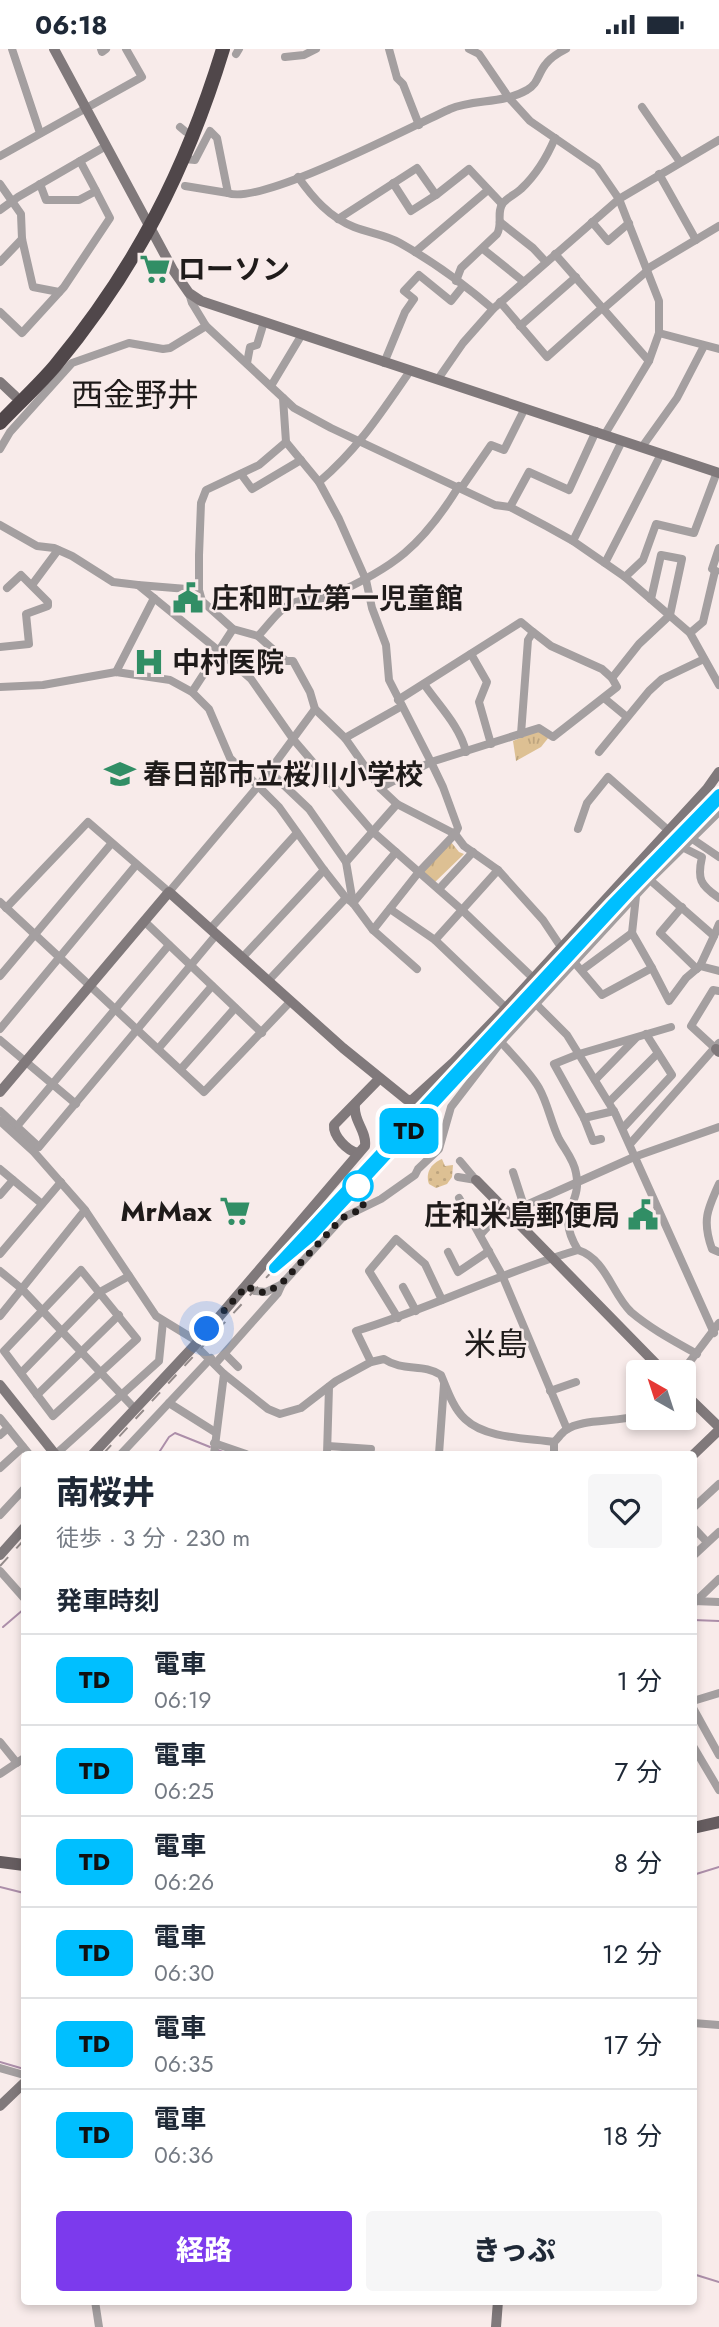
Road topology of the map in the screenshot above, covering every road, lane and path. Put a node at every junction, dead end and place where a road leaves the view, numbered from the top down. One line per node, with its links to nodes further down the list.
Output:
1 (12, 49): 17 (street)
2 (54, 49): 15 (street)
3 (101, 49): 4 (street)
4 (106, 49)
5 (126, 49): 15 (street)
6 (214, 49): 40 (highway)
7 (316, 49): 12 (street)
8 (389, 49): 16 (street)
9 (469, 49): 13 (street)
10 (566, 49): 13 (street)
11 (233, 51): 22 (highway)
12 (285, 57)
13 (509, 97): 16 (street); 18 (street)
14 (642, 107): 24 (street)
15 (86, 108): 17 (street); 20 (street)
16 (419, 125): 26 (street)
17 (40, 133): 21 (street)
18 (555, 138): 35 (street); 37 (street)
19 (719, 140): 24 (street)
20 (106, 146): 23 (street); 40 (street)
21 (0, 156)
22 (184, 159): 33 (street); 40 (highway)
23 (79, 161): 29 (street); 32 (street)
24 (680, 162): 25 (street)
25 (659, 174): 35 (street); 46 (street)
26 (298, 177): 33 (street); 39 (street)
27 (393, 183): 34 (street); 34 (street); 39 (street)
28 (0, 184): 36 (street)
29 (40, 184): 32 (street); 36 (street)
30 (185, 187): 33 (street)
31 (488, 190): 34 (street); 37 (street); 48 (street)
32 (96, 191): 56 (street)
33 (228, 193)
34 (436, 195)
35 (618, 199): 42 (street); 43 (street)
36 (13, 200): 38 (street); 45 (street)
37 (502, 204): 41 (street)
38 (0, 210)
39 (338, 219): 48 (street)
40 (148, 222): 57 (street); 76 (highway); 80 (highway)
41 (500, 222): 47 (street); 51 (street)
42 (592, 222): 43 (street); 49 (street)
43 (629, 223): 52 (street)
44 (719, 226): 46 (street)
45 (22, 239): 50 (street); 56 (street)
46 (696, 240): 52 (street)
47 (482, 249): 54 (street); 55 (street)
48 (415, 252): 55 (street)
49 (555, 254): 51 (street); 53 (street)
50 (0, 262)
51 (546, 263): 54 (street)
52 (647, 270): 60 (street); 65 (street)
53 (576, 277): 60 (street); 64 (street)
54 (524, 282): 58 (street)
55 (459, 284): 59 (street); 71 (street)
56 (59, 292): 61 (street)
57 (190, 293): 62 (street); 63 (street)
58 (500, 302): 59 (street); 64 (street)
59 (493, 309): 73 (street)
60 (603, 309): 64 (street); 69 (street)
61 (0, 312)
62 (264, 322): 66 (street); 70 (street)
63 (206, 326): 70 (street); 86 (street)
64 (520, 326)
65 (659, 333): 67 (street); 69 (street)
66 (301, 335): 71 (street); 75 (street)
67 (705, 346): 68 (street); 85 (street)
68 (719, 349)
69 (649, 361): 81 (street)
70 (247, 363): 75 (street)
71 (384, 363): 72 (street)
72 (410, 371): 73 (street); 84 (street)
73 (438, 379): 78 (street)
74 (0, 382): 76 (street)
75 (271, 386): 77 (street)
76 (15, 396): 79 (highway)
77 (283, 398): 83 (street); 84 (street)
78 (525, 408): 81 (street); 92 (street)
79 (0, 411)
80 (0, 423)
81 (601, 433): 82 (street); 93 (street)
82 (622, 441): 85 (street); 95 (street)
83 (286, 442): 88 (street); 90 (street)
84 (360, 442): 91 (street); 92 (street)
85 (642, 447): 87 (street)
86 (0, 449)
87 (661, 454): 89 (street); 98 (street)
88 (301, 460): 90 (street); 91 (street)
89 (718, 472): 100 (street)
90 (242, 474): 105 (street)
91 (319, 482): 101 (street)
92 (460, 487): 93 (street); 101 (street)
93 (510, 507): 95 (street)
94 (0, 525): 97 (street)
95 (573, 541): 98 (street)
96 (719, 548): 99 (street)
97 (58, 550): 102 (street); 103 (street)
98 (604, 563): 100 (street)
99 (717, 571): 111 (street)
100 (625, 577): 107 (street)
101 (366, 580): 112 (street); 124 (street)
102 (32, 585): 104 (street); 113 (street)
103 (138, 585): 105 (street); 106 (street)
104 (7, 588)
105 (199, 590): 109 (street)
106 (154, 598): 114 (street); 117 (street)
107 (650, 600): 108 (street); 108 (street)
108 (670, 615): 111 (street); 118 (street)
109 (233, 629): 112 (street); 114 (street)
110 (533, 632): 115 (street); 118 (street); 127 (street)
111 (690, 633): 116 (street)
112 (258, 636): 125 (street)
113 (0, 647)
114 (219, 651): 122 (street); 128 (street)
115 (471, 654): 119 (street); 130 (street)
116 (704, 659): 120 (street); 126 (street)
117 (116, 672): 121 (street); 122 (street)
118 (612, 678): 123 (street)
119 (424, 684): 124 (street); 131 (street)
120 (719, 685)
121 (0, 687)
122 (192, 692): 136 (street)
123 (604, 698): 126 (street); 127 (street)
124 (400, 703): 129 (street); 133 (street)
125 (315, 709): 128 (street); 129 (street)
126 (627, 717): 132 (street)
127 (521, 734): 130 (street)
128 (293, 739): 134 (street); 141 (street)
129 (345, 739): 137 (street)
130 (491, 744): 131 (street)
131 (466, 752): 133 (street)
132 (600, 752)
133 (431, 762): 137 (street); 144 (street)
134 (269, 771): 136 (street); 151 (street)
135 (719, 772): 142 (street)
136 (258, 785): 143 (street); 158 (street)
137 (380, 788): 138 (street)
138 (397, 804): 141 (street); 144 (street)
139 (719, 812): 145 (street)
140 (578, 829): 142 (street)
141 (372, 831): 148 (street); 151 (street)
142 (669, 831): 175 (street)
143 (297, 833): 153 (street); 169 (street)
144 (455, 834): 149 (street); 155 (street)
145 (691, 838): 147 (street); 150 (street)
146 (111, 844): 152 (street); 162 (street); 171 (street)
147 (682, 848): 156 (street); 160 (street)
148 (396, 852): 155 (street); 161 (street)
149 (473, 852): 154 (street); 157 (street)
150 (719, 857)
151 (345, 862): 161 (street)
152 (136, 865): 158 (street); 176 (street)
153 (324, 870): 161 (street); 177 (street)
154 (498, 870): 165 (street); 175 (street)
155 (418, 873): 157 (street); 164 (street)
156 (650, 880): 159 (street); 163 (street)
157 (439, 889): 165 (street)
158 (169, 892): 166 (street); 169 (street)
159 (636, 895): 170 (street); 178 (street)
160 (719, 898)
161 (349, 901): 168 (street); 187 (street)
162 (3, 905): 171 (street)
163 (682, 907): 172 (street); 181 (street)
164 (390, 909): 168 (street); 173 (street)
165 (462, 910): 173 (street); 186 (street)
166 (144, 921): 174 (street); 188 (street)
167 (719, 923): 172 (street)
168 (373, 930): 182 (street)
169 (213, 932): 177 (street); 179 (street)
170 (632, 933): 180 (street); 183 (street)
171 (35, 935): 176 (street); 185 (street)
172 (714, 936): 181 (street)
173 (435, 940): 194 (street)
174 (169, 945): 179 (street); 195 (street)
175 (561, 947): 186 (street)
176 (60, 958): 188 (street); 197 (street)
177 (242, 958): 187 (street)
178 (574, 962): 183 (street); 192 (street)
179 (190, 966): 189 (street); 198 (street)
180 (652, 968): 181 (street); 183 (street)
181 (699, 968): 184 (street)
182 (417, 969)
183 (582, 970)
184 (719, 971)
185 (0, 977)
186 (533, 978): 194 (street)
187 (268, 981): 191 (street)
188 (90, 985): 195 (street); 207 (street)
189 (212, 986): 193 (street); 204 (street)
190 (719, 991): 203 (street)
191 (291, 1001): 199 (street); 209 (street)
192 (535, 1003): 202 (street); 205 (street)
193 (235, 1008): 199 (street); 208 (street)
194 (506, 1008): 209 (street)
195 (115, 1009): 198 (street); 211 (street)
196 (671, 1027): 200 (street)
197 (0, 1030)
198 (138, 1030): 204 (street); 214 (street)
199 (262, 1033): 208 (street)
200 (642, 1035): 205 (street); 206 (street); 210 (street)
201 (0, 1040): 207 (street)
202 (501, 1042): 235 (street); 253 (street)
203 (718, 1048): 226 (street)
204 (158, 1049): 208 (street)
205 (579, 1053): 210 (street); 218 (street)
206 (658, 1053): 213 (street); 223 (street)
207 (26, 1061): 211 (street); 212 (street)
208 (181, 1069)
209 (379, 1079): 215 (street)
210 (595, 1080): 213 (street)
211 (53, 1084): 214 (street); 220 (street)
212 (0, 1092)
213 (609, 1102): 217 (street)
214 (76, 1104): 220 (street)
215 (355, 1104): 222 (street); 225 (street)
216 (0, 1111): 220 (street)
217 (614, 1111): 218 (street); 223 (street)
218 (584, 1118): 224 (street)
219 (0, 1121): 236 (street)
220 (18, 1125)
221 (719, 1127): 228 (street)
222 (360, 1128): 225 (street); 227 (street)
223 (622, 1129): 226 (street)
224 (601, 1139)
225 (341, 1141): 227 (street)
226 (630, 1144): 228 (street)
227 (358, 1153): 254 (street)
228 (634, 1157): 235 (street); 267 (street)
229 (460, 1161): 234 (street)
230 (0, 1168): 233 (street)
231 (513, 1172): 235 (street)
232 (458, 1177): 234 (street)
233 (13, 1180): 238 (street); 240 (street)
234 (476, 1180): 241 (street)
235 (577, 1180): 244 (street)
236 (61, 1182): 240 (street); 242 (street)
237 (719, 1184): 247 (street)
238 (0, 1195)
239 (459, 1198): 243 (street)
240 (42, 1204): 248 (street)
241 (505, 1209): 243 (street); 249 (street)
242 (85, 1210): 252 (street); 256 (street)
243 (480, 1235): 245 (street)
244 (578, 1250): 249 (street); 271 (street)
245 (489, 1251): 246 (street); 251 (street)
246 (448, 1252)
247 (719, 1252)
248 (0, 1254)
249 (552, 1258): 251 (street); 272 (street)
250 (0, 1271): 256 (street)
251 (502, 1275): 258 (street); 284 (street)
252 (129, 1276): 257 (street); 264 (street)
253 (282, 1283): 254 (street); 270 (street)
254 (247, 1286): 268 (street)
255 (403, 1287): 259 (street)
256 (22, 1289): 260 (street); 262 (street)
257 (100, 1292): 260 (street); 261 (street); 266 (street)
258 (442, 1300): 259 (street); 263 (street)
259 (416, 1311): 263 (street)
260 (42, 1312): 266 (street); 278 (street)
261 (119, 1315): 269 (street); 277 (street)
262 (0, 1316)
263 (398, 1318): 275 (street)
264 (163, 1321): 268 (street); 286 (street)
265 (719, 1323): 267 (street)
266 (62, 1332): 269 (street); 278 (street)
267 (714, 1333): 271 (street)
268 (196, 1343): 274 (street); 289 (street)
269 (80, 1351): 277 (street); 285 (street)
270 (225, 1354): 274 (street); 276 (street)
271 (697, 1354): 273 (street)
272 (652, 1360)
273 (692, 1360)
274 (213, 1361): 279 (street); 287 (street)
275 (371, 1362): 280 (street); 283 (street)
276 (238, 1367)
277 (100, 1372): 285 (street); 286 (street)
278 (21, 1373): 285 (street)
279 (224, 1374): 283 (street); 295 (street)
280 (444, 1383): 298 (street); 308 (street)
281 (576, 1383): 284 (street)
282 (0, 1385): 302 (street)
283 (329, 1387): 300 (street)
284 (550, 1391): 293 (street)
285 (37, 1395)
286 (122, 1395): 289 (street); 303 (street)
287 (169, 1403): 295 (street); 305 (street)
288 (696, 1405): 294 (street)
289 (135, 1409): 304 (street)
290 (0, 1418): 292 (street)
291 (626, 1419): 293 (street)
292 (8, 1428): 296 (street); 301 (street)
293 (566, 1429): 298 (street)
294 (719, 1429): 310 (street)
295 (215, 1432): 297 (street)
296 (0, 1435)
297 (214, 1443): 306 (street); 307 (street)
298 (554, 1443): 309 (street)
299 (370, 1449): 300 (street)
300 (327, 1450)
301 (26, 1451)
302 (54, 1451)
303 (59, 1451)
304 (96, 1451)
305 (124, 1451)
306 (214, 1451)
307 (237, 1451)
308 (439, 1451)
309 (554, 1451)
310 (697, 1451)
311 (21, 1454): 312 (street)
312 (0, 1468)
313 (719, 1484): 315 (street)
314 (21, 1492): 316 (street)
315 (697, 1504)
316 (2, 1509)
317 (21, 1531): 322 (street)
318 (697, 1531): 320 (street)
319 (719, 1532): 320 (street)
320 (708, 1542): 321 (street)
321 (697, 1552)
322 (0, 1555)
323 (1, 1575): 325 (street)
324 (719, 1579): 326 (street)
325 (21, 1595)
326 (697, 1597)
327 (697, 1600): 328 (street)
328 (719, 1602)
329 (719, 1693): 330 (street)
330 (697, 1700)
331 (697, 1715): 333 (street)
332 (719, 1734): 333 (street)
333 (710, 1738): 336 (street)
334 (0, 1742): 337 (street)
335 (697, 1753): 339 (street)
336 (719, 1755)
337 (21, 1760): 338 (street)
338 (1, 1770)
339 (719, 1790)
340 (719, 1822): 341 (main road)
341 (697, 1827)
342 (0, 1863): 343 (main road)
343 (21, 1865)
344 (697, 2023): 345 (street)
345 (719, 2025)
346 (0, 2068): 347 (street)
347 (21, 2074)
348 (21, 2086): 349 (street)
349 (0, 2106)
350 (96, 2305): 352 (street)
351 (498, 2305): 353 (street)
352 (99, 2327)
353 (496, 2327)

